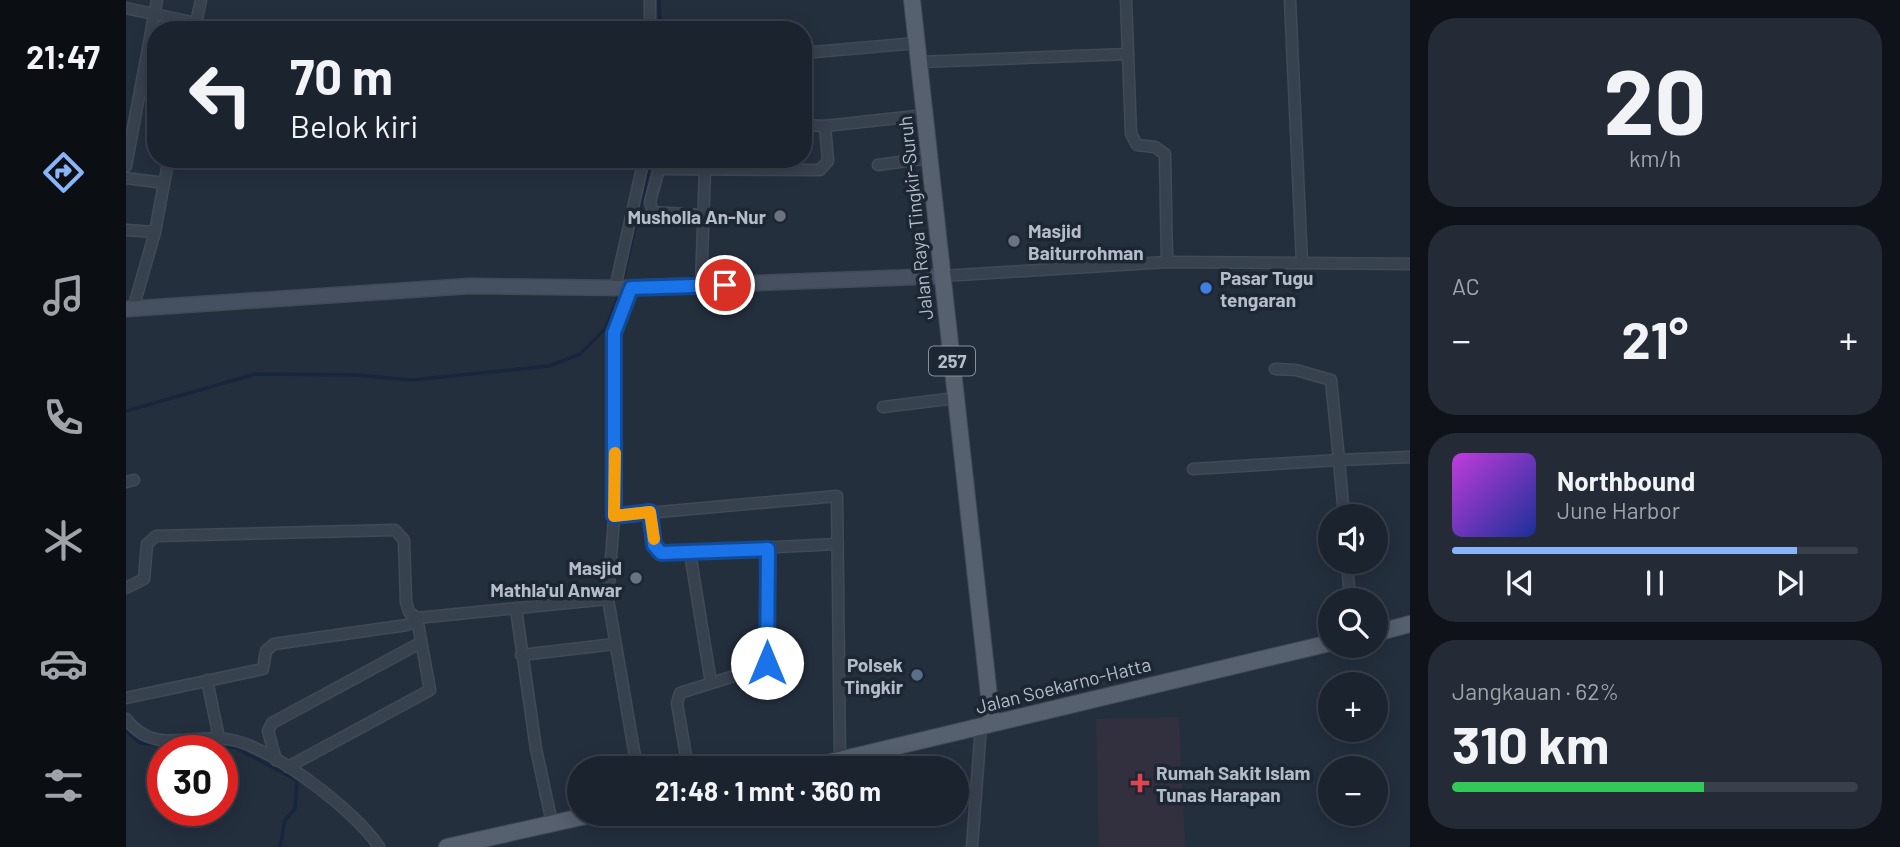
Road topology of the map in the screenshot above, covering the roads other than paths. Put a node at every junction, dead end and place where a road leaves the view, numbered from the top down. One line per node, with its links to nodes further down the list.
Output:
1 (157, 0): 8 (street)
2 (201, 0): 11 (street)
3 (650, 0): 12 (street)
4 (912, 0): 13 (main road, Jalan Raya Tingkir-Suruh / 257)
5 (1126, 0): 16 (street)
6 (1290, 0): 35 (street)
7 (126, 8): 8 (street)
8 (154, 15): 9 (street); 10 (street)
9 (153, 21)
10 (176, 21)
11 (196, 21)
12 (650, 21)
13 (917, 43): 14 (street); 17 (main road, Jalan Raya Tingkir-Suruh / 257)
14 (812, 52)
15 (147, 53): 23 (street)
16 (1128, 54): 17 (street); 34 (street)
17 (919, 62): 18 (main road, Jalan Raya Tingkir-Suruh / 257)
18 (925, 115): 20 (street); 21 (main road, Jalan Raya Tingkir-Suruh / 257)
19 (812, 125): 20 (street)
20 (825, 126): 28 (street)
21 (929, 158): 22 (street); 37 (main road, Jalan Raya Tingkir-Suruh / 257)
22 (878, 165)
23 (126, 166)
24 (167, 168): 30 (street)
25 (642, 168): 39 (street)
26 (659, 168): 31 (street)
27 (696, 168): 28 (street)
28 (705, 169): 31 (street)
29 (126, 178): 30 (street)
30 (164, 183): 33 (street)
31 (702, 215): 38 (street)
32 (126, 230): 33 (street)
33 (155, 232): 40 (street)
34 (1167, 262): 35 (street); 37 (street)
35 (1301, 263): 36 (street)
36 (1410, 264)
37 (943, 276): 38 (street); 42 (main road, Jalan Raya Tingkir-Suruh / 257)
38 (701, 286): 39 (street)
39 (622, 288): 40 (street); 49 (street)
40 (130, 309)
41 (1275, 369): 45 (street)
42 (956, 398): 43 (street); 67 (main road, Jalan Raya Tingkir-Suruh / 257)
43 (883, 407)
44 (1410, 457): 45 (street)
45 (1339, 460): 46 (street); 47 (street)
46 (1193, 469)
47 (1343, 504)
48 (650, 512): 49 (street); 50 (street); 52 (street)
49 (614, 516): 54 (street)
50 (838, 544): 51 (street); 73 (street)
51 (768, 549): 52 (street); 64 (street)
52 (690, 553): 64 (street)
53 (126, 588): 56 (street)
54 (608, 599): 55 (street); 60 (street)
55 (516, 610): 56 (street); 62 (street)
56 (417, 619): 59 (street); 63 (street)
57 (1410, 624): 58 (main road)
58 (1388, 630)
59 (420, 643): 75 (street); 76 (street)
60 (615, 644): 62 (street); 71 (street)
61 (1318, 646): 67 (main road, Jalan Soekarno-Hatta)
62 (521, 654): 78 (street)
63 (207, 680): 65 (street); 68 (street)
64 (711, 683): 72 (street)
65 (126, 698)
66 (126, 719): 69 (street)
67 (987, 725): 74 (main road, Jalan Soekarno-Hatta); 81 (street)
68 (218, 735)
69 (147, 738)
70 (238, 742): 75 (street)
71 (635, 756)
72 (686, 756)
73 (840, 756)
74 (857, 756)
75 (276, 760): 76 (street)
76 (288, 767): 79 (street)
77 (567, 820): 78 (main road)
78 (552, 823): 80 (main road)
79 (379, 847)
80 (447, 847)
81 (972, 847)

